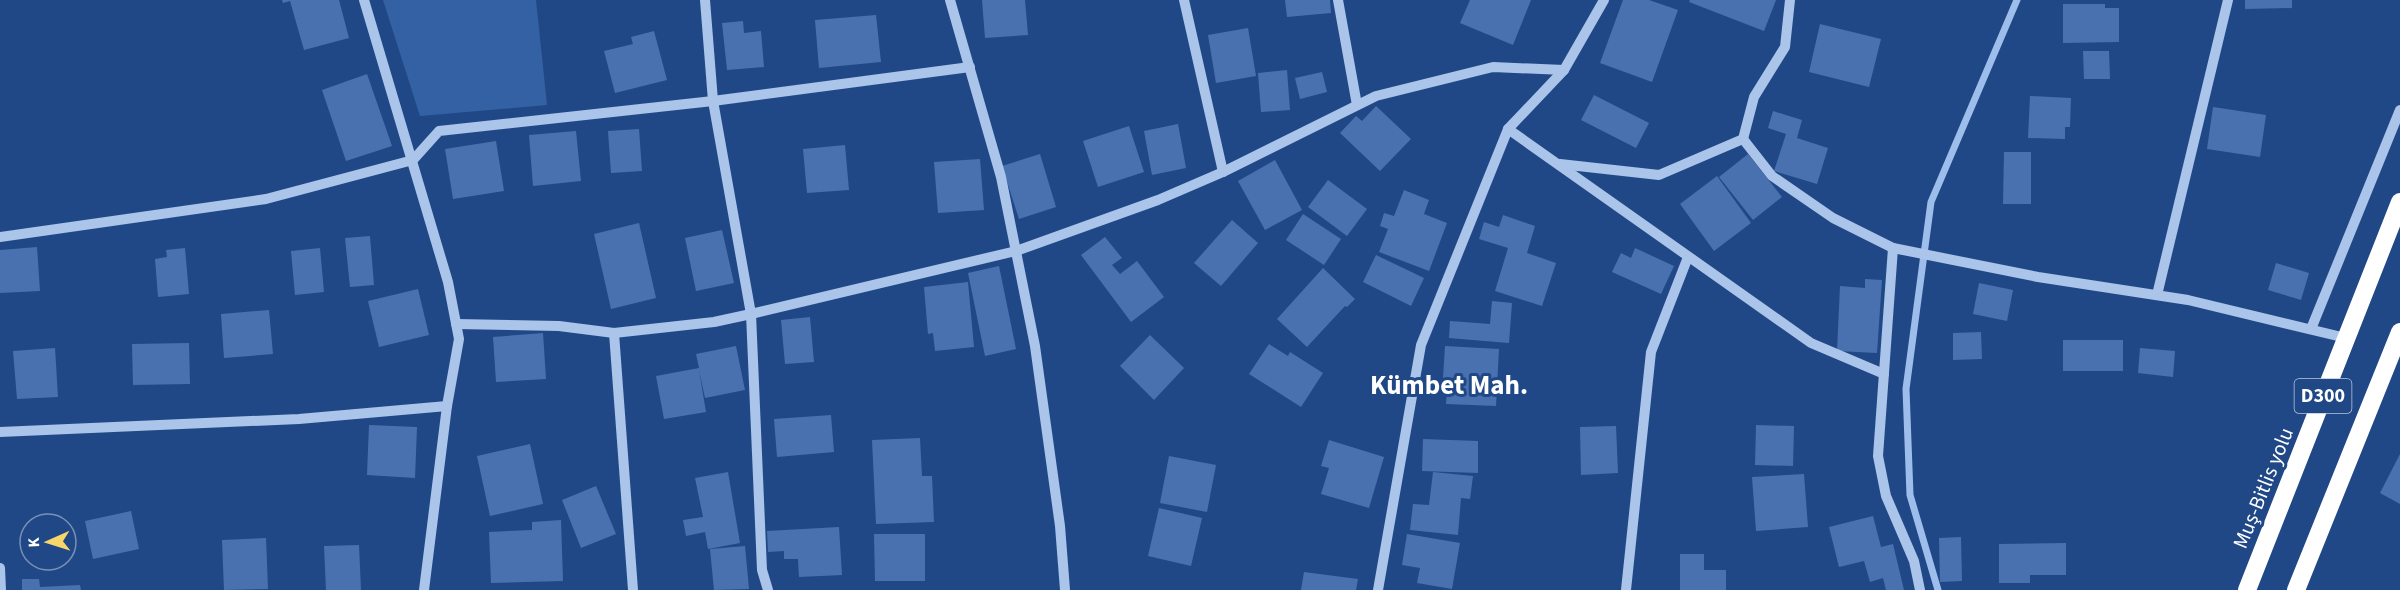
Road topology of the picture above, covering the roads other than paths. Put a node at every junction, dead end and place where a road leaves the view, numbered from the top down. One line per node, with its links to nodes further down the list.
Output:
1 (364, 0): 16 (street)
2 (705, 0): 11 (street)
3 (950, 0): 9 (street)
4 (1184, 0): 18 (street)
5 (1338, 0): 12 (street)
6 (1604, 0): 10 (street)
7 (1790, 0): 15 (street)
8 (2228, 0): 24 (street)
9 (970, 67): 11 (street); 22 (street)
10 (1564, 70): 12 (street); 14 (street)
11 (713, 101): 16 (street); 25 (street)
12 (1357, 105): 18 (street)
13 (2400, 110): 27 (street)
14 (1509, 129): 17 (street); 40 (street)
15 (1743, 139): 17 (street); 21 (street)
16 (413, 160): 20 (street); 26 (street)
17 (1557, 164): 23 (street)
18 (1223, 172): 22 (street)
19 (2400, 202): 30 (highway, Muş-Bitlis yolu / D300)
20 (0, 237)
21 (1893, 248): 24 (street); 31 (street)
22 (1016, 251): 25 (street); 39 (street)
23 (1688, 257): 31 (street); 41 (street)
24 (2157, 295): 27 (street)
25 (751, 314): 29 (street); 38 (street)
26 (456, 324): 29 (street); 32 (street)
27 (2311, 329): 30 (street)
28 (2400, 332): 44 (highway, D300)
29 (614, 333): 37 (street)
30 (2346, 338): 43 (highway, Muş-Bitlis yolu / D300)
31 (1884, 374): 42 (street)
32 (447, 406): 33 (street); 36 (street)
33 (0, 432)
34 (0, 568): 35 (street)
35 (1, 590)
36 (424, 590)
37 (633, 590)
38 (768, 590)
39 (1065, 590)
40 (1378, 590)
41 (1626, 590)
42 (1920, 590)
43 (2247, 590)
44 (2296, 590)

